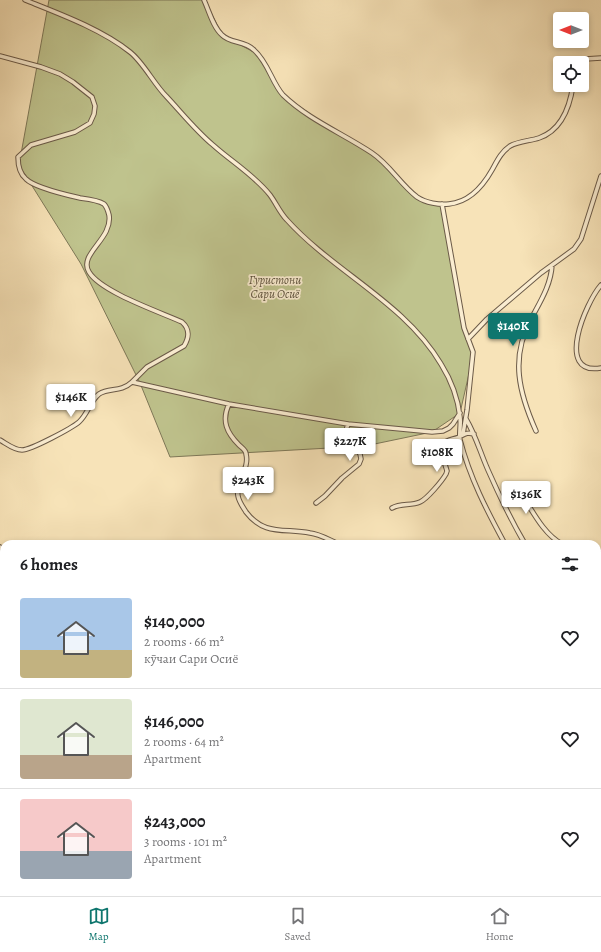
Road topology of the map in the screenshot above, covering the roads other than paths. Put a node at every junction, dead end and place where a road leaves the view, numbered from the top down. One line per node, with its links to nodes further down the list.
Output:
1 (25, 0): 15 (street)
2 (204, 0): 8 (street)
3 (0, 56): 13 (street)
4 (601, 58): 5 (street)
5 (589, 60)
6 (572, 92): 8 (street)
7 (601, 176): 9 (street)
8 (442, 204): 11 (street)
9 (552, 265): 11 (street); 18 (street)
10 (601, 285): 12 (street)
11 (468, 339): 16 (street)
12 (601, 368)
13 (132, 382): 14 (street); 22 (street)
14 (229, 404): 17 (street); 26 (street)
15 (460, 413): 17 (street); 21 (street)
16 (466, 419): 19 (street); 20 (street)
17 (348, 424): 23 (street)
18 (536, 431)
19 (463, 434): 20 (street); 21 (street)
20 (475, 435): 24 (street)
21 (460, 437): 25 (street); 27 (street)
22 (0, 440)
23 (316, 503)
24 (505, 505): 28 (street); 29 (street)
25 (392, 508)
26 (328, 540)
27 (502, 540)
28 (523, 540)
29 (555, 540)

